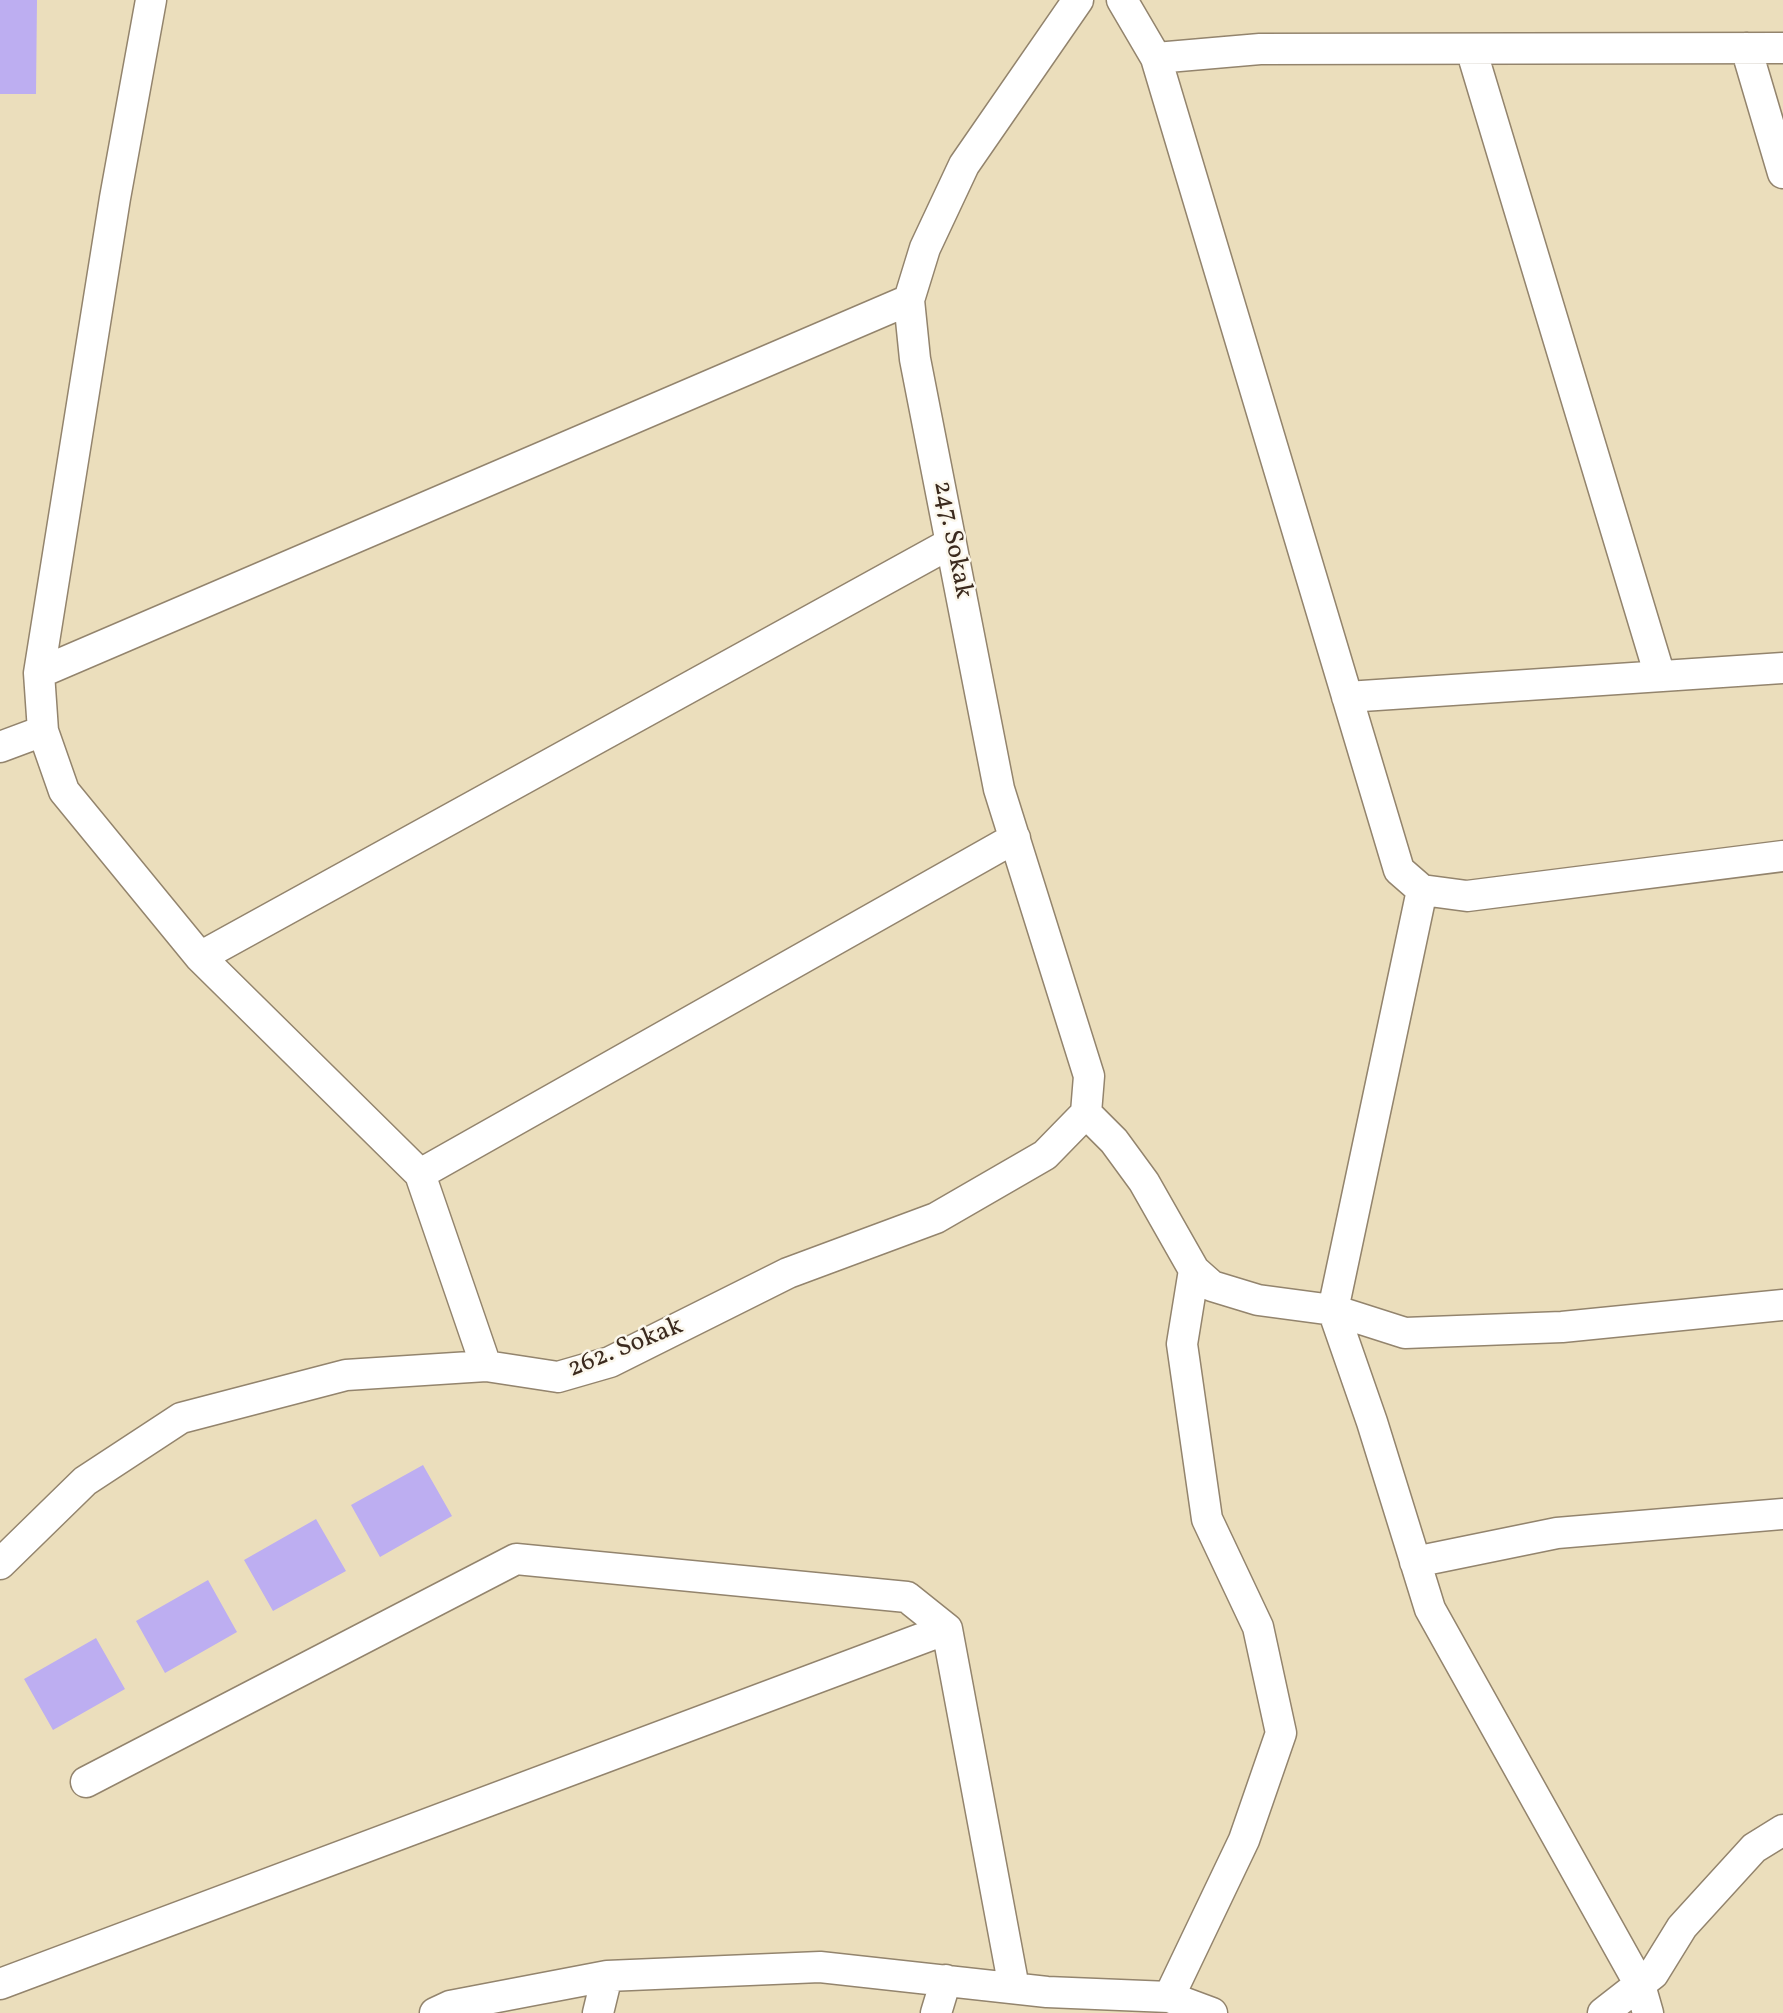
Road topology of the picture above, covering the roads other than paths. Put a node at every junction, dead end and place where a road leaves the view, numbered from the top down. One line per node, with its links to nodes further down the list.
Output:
1 (152, 0): 12 (street)
2 (1078, 0): 9 (street, 247. Sokak)
3 (1122, 0): 7 (street)
4 (1746, 48): 5 (street); 6 (street); 8 (street)
5 (1783, 48)
6 (1471, 49): 7 (street); 13 (street)
7 (1156, 58): 14 (street)
8 (1783, 173)
9 (909, 300): 10 (street, 247. Sokak); 12 (street)
10 (951, 543): 17 (street, 247. Sokak); 20 (street)
11 (1783, 668): 13 (street)
12 (39, 673): 15 (street)
13 (1660, 676): 14 (street)
14 (1347, 697): 19 (street)
15 (43, 731): 16 (street); 20 (street)
16 (0, 747)
17 (1014, 838): 21 (street, 247. Sokak); 22 (street)
18 (1783, 856): 19 (street)
19 (1422, 890): 25 (street)
20 (200, 957): 22 (street)
21 (1086, 1113): 23 (street); 26 (street, 262. Sokak)
22 (420, 1174): 26 (street)
23 (1194, 1270): 25 (street); 38 (street)
24 (1783, 1305): 25 (street)
25 (1333, 1310): 28 (street)
26 (486, 1366): 29 (street, 262. Sokak)
27 (1783, 1514): 28 (street)
28 (1415, 1562): 36 (street)
29 (0, 1564)
30 (947, 1629): 31 (street); 35 (street); 37 (street)
31 (86, 1782)
32 (1783, 1830): 36 (street)
33 (607, 1976): 34 (street); 39 (street); 40 (street)
34 (946, 1980): 37 (street); 41 (street)
35 (0, 1983)
36 (1640, 1984): 43 (street); 44 (street)
37 (1026, 1997): 38 (street)
38 (1168, 1997): 42 (street)
39 (435, 2013)
40 (598, 2013)
41 (936, 2013)
42 (1212, 2013)
43 (1603, 2013)
44 (1648, 2013)

